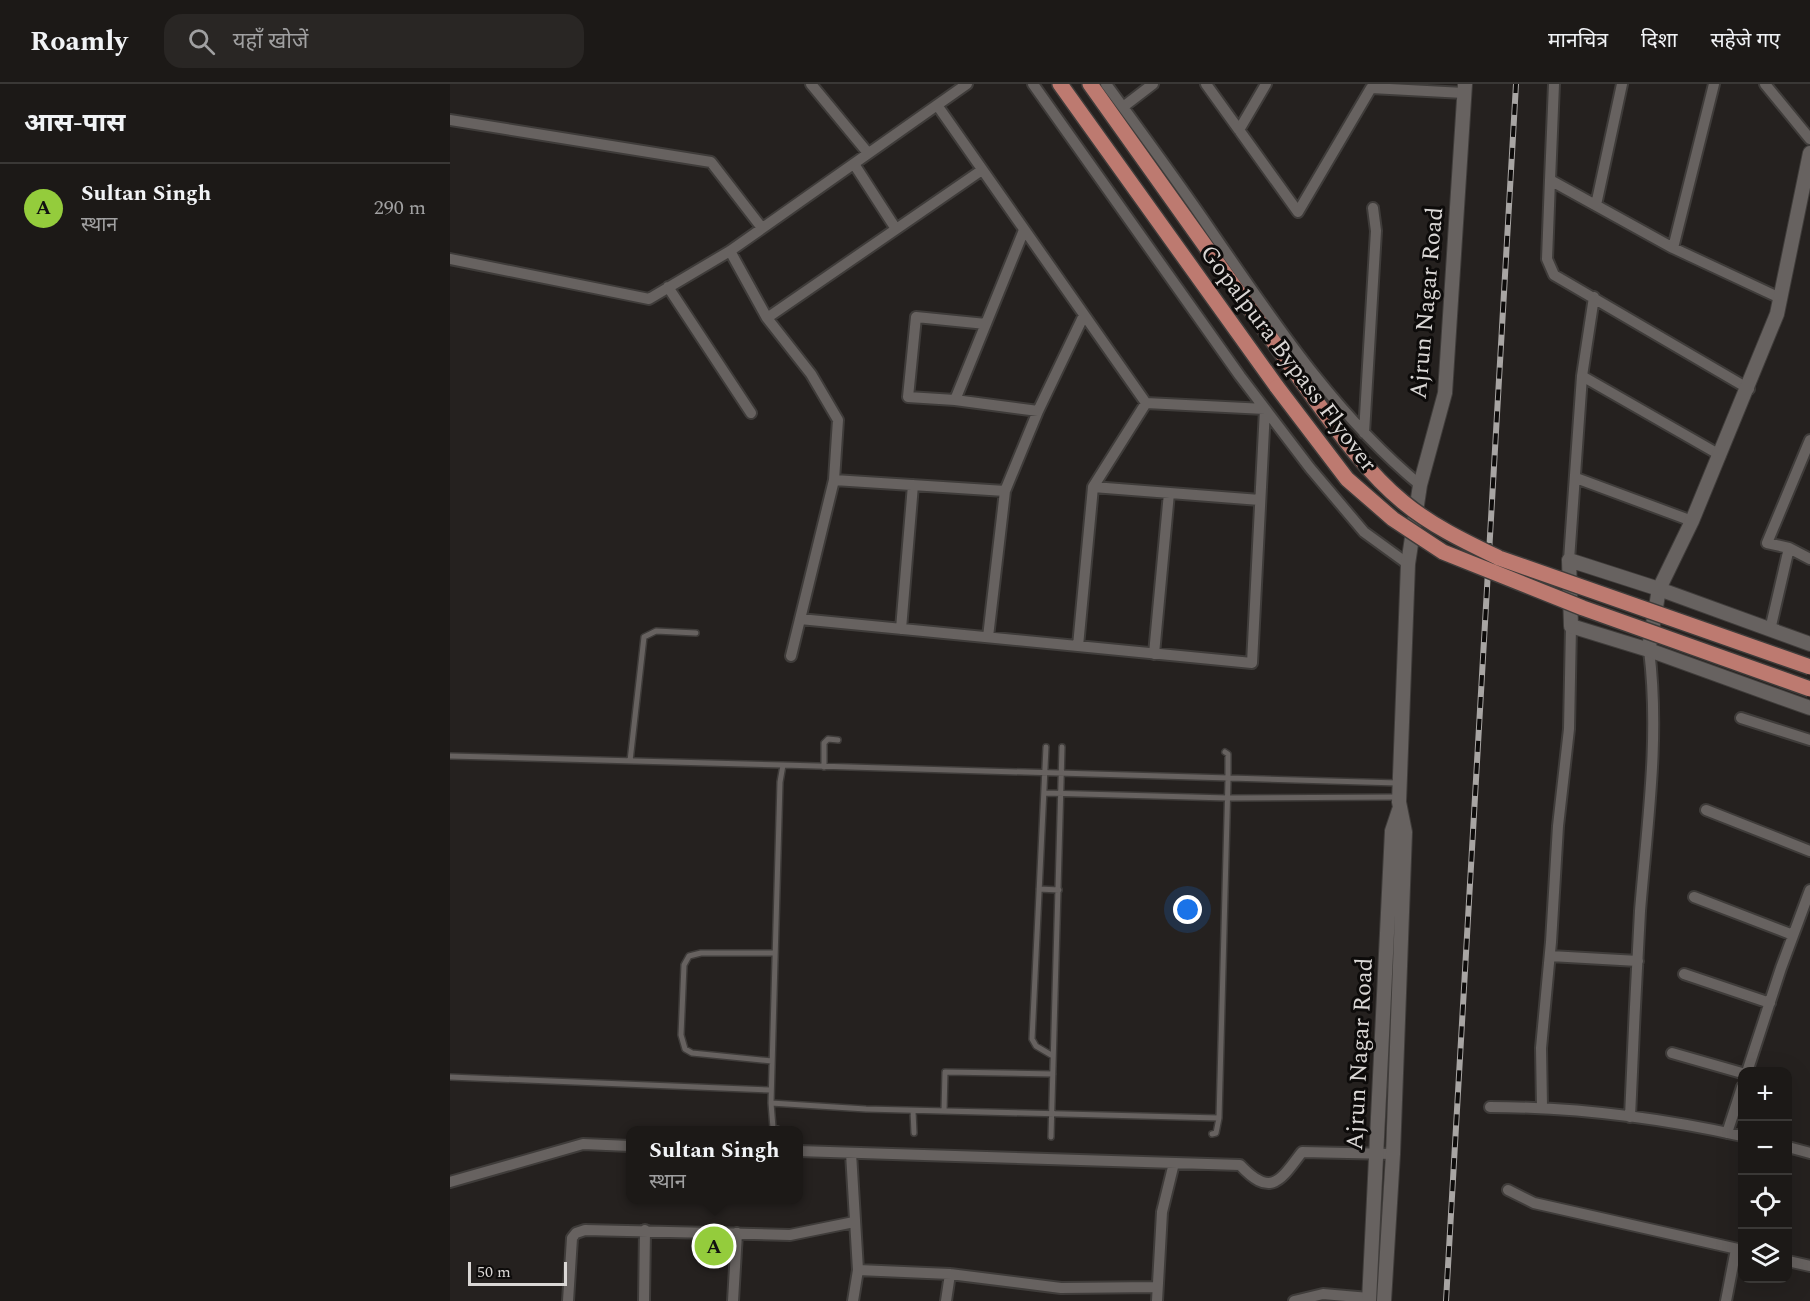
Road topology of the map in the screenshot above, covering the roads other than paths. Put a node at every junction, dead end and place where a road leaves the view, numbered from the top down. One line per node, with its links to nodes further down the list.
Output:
1 (811, 84): 21 (street)
2 (967, 84): 15 (street)
3 (1033, 84): 45 (street)
4 (1060, 84): 77 (main road, Gopalpura Bypass Flyover, bridge)
5 (1090, 84): 76 (main road, Gopalpura Bypass Flyover, bridge)
6 (1106, 84): 17 (street)
7 (1153, 84): 17 (street)
8 (1206, 84): 19 (street)
9 (1266, 84): 19 (street)
10 (1554, 84): 25 (street)
11 (1622, 84): 27 (street)
12 (1714, 84): 32 (street)
13 (1765, 84): 20 (street)
14 (1464, 88): 19 (street); 54 (street, Ajrun Nagar Road)
15 (951, 89): 16 (street)
16 (937, 105): 21 (street); 24 (street)
17 (1123, 107): 48 (street)
18 (450, 120): 29 (street)
19 (1239, 130)
20 (1810, 139)
21 (868, 153): 23 (street)
22 (1810, 153): 26 (street)
23 (854, 164): 29 (street); 30 (street)
24 (982, 170): 30 (street); 31 (street)
25 (1550, 180): 27 (street); 36 (street)
26 (1807, 187): 37 (street)
27 (1596, 205): 32 (street)
28 (1373, 208): 48 (street)
29 (762, 228): 33 (street)
30 (896, 229): 39 (street)
31 (1024, 231): 38 (street); 40 (street)
32 (1673, 248): 37 (street)
33 (730, 251): 35 (street); 39 (street)
34 (450, 259): 35 (street)
35 (668, 287): 47 (street)
36 (1594, 297): 41 (street); 42 (street)
37 (1780, 298): 42 (street)
38 (1084, 315): 44 (street); 46 (street)
39 (767, 318): 52 (street)
40 (986, 324): 43 (street); 43 (street)
41 (1582, 376): 50 (street); 51 (street)
42 (1749, 389): 50 (street)
43 (955, 400): 46 (street)
44 (1146, 404): 45 (street); 55 (street)
45 (1265, 409): 58 (street); 63 (street)
46 (1038, 411): 56 (street)
47 (751, 413)
48 (1364, 433): 54 (street)
49 (1810, 440): 60 (street)
50 (1720, 455): 59 (street)
51 (1576, 478): 59 (street); 62 (street)
52 (834, 480): 53 (street); 65 (street)
53 (913, 485): 56 (street); 67 (street)
54 (1420, 485): 63 (street, Ajrun Nagar Road)
55 (1093, 487): 57 (street); 72 (street)
56 (1005, 491): 70 (street)
57 (1169, 493): 58 (street); 74 (street)
58 (1260, 500): 74 (street)
59 (1692, 521): 64 (street)
60 (1789, 548): 61 (street); 68 (street)
61 (1810, 559)
62 (1569, 560): 64 (street); 66 (street)
63 (1408, 564): 94 (street, Ajrun Nagar Road)
64 (1659, 589): 68 (street); 73 (street)
65 (800, 619): 67 (street); 75 (street)
66 (1571, 626): 73 (street); 104 (street)
67 (901, 629): 70 (street)
68 (1770, 630): 71 (street)
69 (696, 633): 86 (lane)
70 (988, 637): 72 (street)
71 (1810, 644)
72 (1078, 646): 74 (street)
73 (1649, 650): 78 (street); 105 (street)
74 (1154, 654)
75 (791, 656)
76 (1810, 667)
77 (1810, 689)
78 (1810, 708)
79 (1742, 718): 81 (street)
80 (838, 740): 88 (lane)
81 (1810, 740)
82 (1046, 747): 89 (lane)
83 (1062, 747): 90 (lane)
84 (1225, 752): 91 (lane)
85 (450, 756): 86 (lane)
86 (630, 761): 87 (lane)
87 (783, 765): 88 (lane); 103 (lane)
88 (824, 767): 89 (lane)
89 (1045, 775): 90 (lane); 92 (lane)
90 (1062, 775): 91 (lane); 93 (lane)
91 (1228, 780): 94 (lane); 95 (lane)
92 (1045, 793): 93 (lane); 98 (lane)
93 (1060, 793): 95 (lane); 99 (lane)
94 (1400, 797): 95 (lane); 136 (street, Ajrun Nagar Road); 137 (street, Ajrun Nagar Road)
95 (1228, 798): 124 (lane)
96 (1706, 810): 97 (street)
97 (1810, 851)
98 (1039, 889): 99 (lane); 109 (lane)
99 (1059, 890): 109 (lane)
100 (1810, 890): 102 (street)
101 (1694, 897): 102 (street)
102 (1793, 935): 107 (street)
103 (775, 953): 110 (lane); 110 (lane)
104 (1550, 956): 105 (street); 119 (street)
105 (1638, 961): 123 (street)
106 (1684, 974): 107 (street)
107 (1770, 1003): 111 (street)
108 (1672, 1053): 112 (street)
109 (1053, 1056): 113 (lane)
110 (772, 1061): 115 (lane)
111 (1749, 1067)
112 (1738, 1072)
113 (1053, 1074): 121 (lane); 122 (lane)
114 (450, 1077): 115 (lane)
115 (771, 1090): 117 (lane)
116 (1738, 1101): 127 (street)
117 (771, 1103): 120 (lane); 125 (lane)
118 (1490, 1107): 119 (street)
119 (1542, 1107): 123 (street)
120 (913, 1110): 121 (lane); 126 (lane)
121 (944, 1111): 122 (lane)
122 (1053, 1114): 124 (lane); 130 (lane)
123 (1630, 1117): 127 (street)
124 (1219, 1118): 128 (lane)
125 (772, 1126)
126 (914, 1133)
127 (1727, 1133): 129 (street)
128 (1212, 1134)
129 (1738, 1135)
130 (1051, 1137)
131 (626, 1146): 139 (street)
132 (1792, 1149): 135 (street)
133 (803, 1151): 134 (street)
134 (851, 1153): 138 (street); 141 (street)
135 (1810, 1153)
136 (1376, 1154): 137 (street); 138 (street); 151 (street, Ajrun Nagar Road)
137 (1393, 1154): 159 (street, Ajrun Nagar Road)
138 (1173, 1163): 150 (street)
139 (450, 1182)
140 (1508, 1190): 144 (street)
141 (854, 1222): 143 (street); 148 (street)
142 (645, 1230): 143 (street); 152 (street); 153 (street)
143 (737, 1233): 154 (street)
144 (1738, 1250)
145 (1738, 1254): 160 (street)
146 (1792, 1262): 147 (street)
147 (1810, 1266)
148 (858, 1270): 149 (street); 155 (street)
149 (950, 1274): 150 (street); 156 (street)
150 (1157, 1287): 157 (street)
151 (1369, 1299): 158 (street)
152 (568, 1301)
153 (644, 1301)
154 (733, 1301)
155 (853, 1301)
156 (946, 1301)
157 (1157, 1301)
158 (1294, 1301)
159 (1384, 1301)
160 (1726, 1301)

